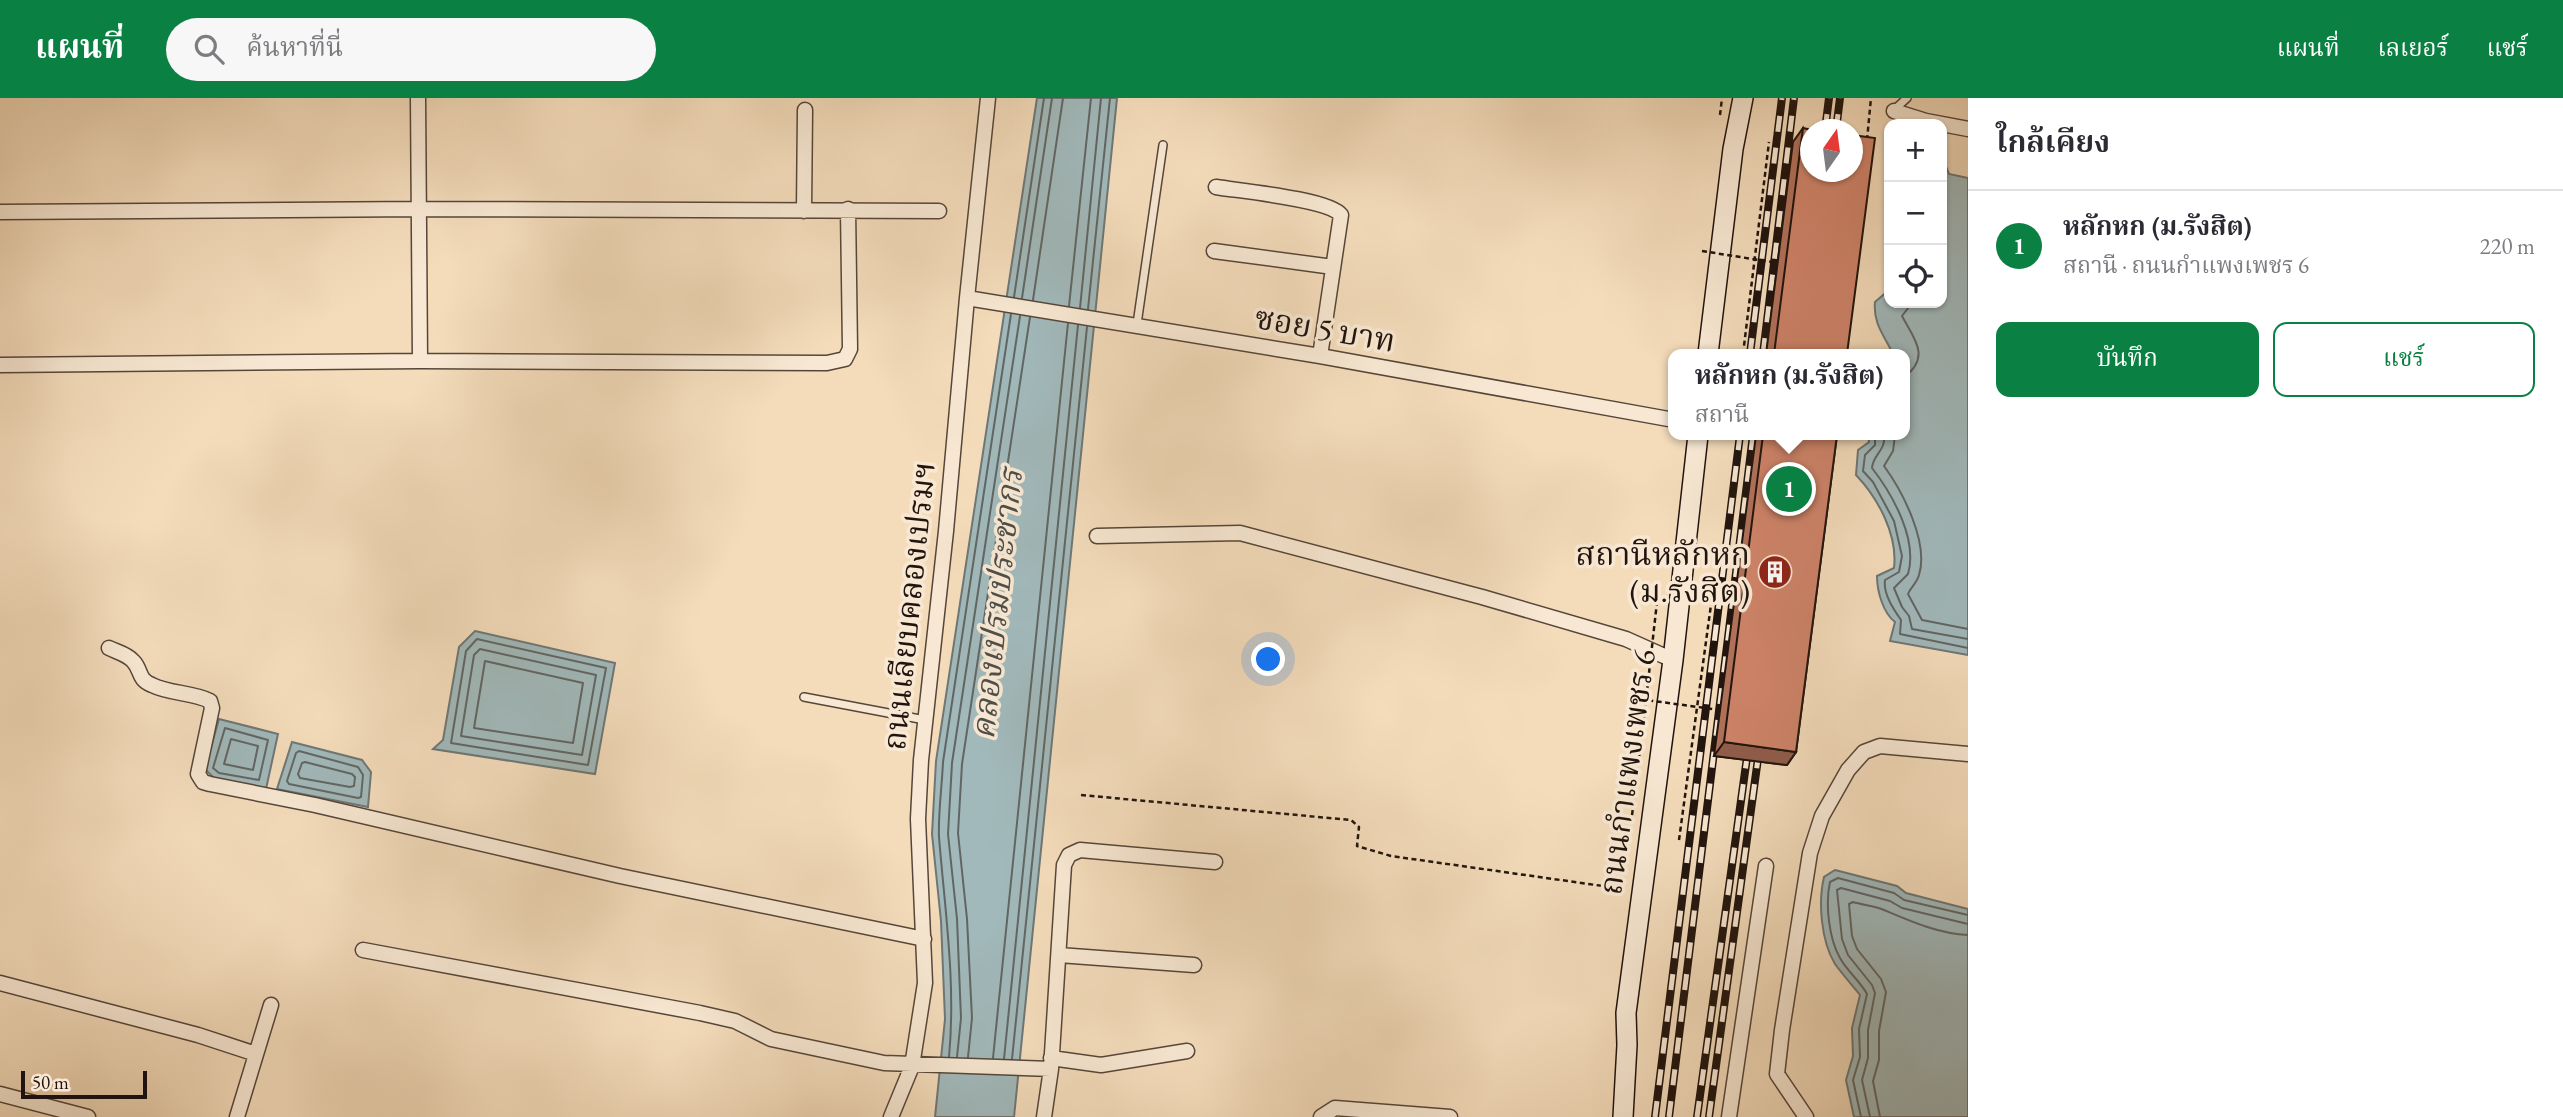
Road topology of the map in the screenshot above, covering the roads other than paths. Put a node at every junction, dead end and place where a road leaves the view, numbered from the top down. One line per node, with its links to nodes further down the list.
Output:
1 (418, 98): 10 (street)
2 (988, 98): 17 (street, ถนนเลียบคลองเปรมฯ)
3 (1743, 98): 19 (main road)
4 (1906, 98): 6 (lane)
5 (805, 110): 12 (street)
6 (1894, 111): 7 (street)
7 (1968, 129)
8 (1163, 145): 18 (lane)
9 (1216, 187): 16 (street)
10 (420, 209): 12 (street); 14 (street); 21 (street)
11 (848, 209): 12 (street); 13 (street); 21 (street)
12 (804, 211)
13 (939, 211)
14 (0, 212)
15 (1214, 251): 16 (street)
16 (1333, 267): 20 (street)
17 (967, 298): 18 (street, ซอย 5 บาท); 29 (street, ถนนเลียบคลองเปรมฯ)
18 (1137, 324): 20 (street, ซอย 5 บาท)
19 (1709, 349)
20 (1320, 356): 23 (street, ซอย 5 บาท)
21 (420, 361): 22 (street)
22 (0, 365)
23 (1668, 419)
24 (1697, 440): 27 (main road, ถนนกำแพงเพชร 6)
25 (1097, 536): 27 (street)
26 (109, 648): 33 (street)
27 (1673, 660): 50 (main road, ถนนกำแพงเพชร 6)
28 (804, 697): 29 (lane)
29 (925, 720): 33 (street, ถนนเลียบคลองเปรมฯ)
30 (1968, 754): 52 (street)
31 (1215, 862): 35 (street)
32 (1766, 866): 51 (street)
33 (924, 939): 41 (street, ถนนเลียบคลองเปรมฯ)
34 (363, 950): 41 (street)
35 (1059, 955): 36 (street); 42 (street)
36 (1194, 965)
37 (0, 983): 40 (street)
38 (271, 1005): 40 (street)
39 (1187, 1051): 42 (street)
40 (256, 1054): 45 (street)
41 (912, 1066): 42 (street); 46 (street, ถนนเลียบคลองเปรมฯ)
42 (1047, 1066): 47 (street)
43 (0, 1094): 44 (street)
44 (88, 1117)
45 (237, 1117)
46 (891, 1117)
47 (1045, 1117)
48 (1321, 1117): 49 (street)
49 (1450, 1117)
50 (1623, 1117)
51 (1729, 1117)
52 (1806, 1117)

